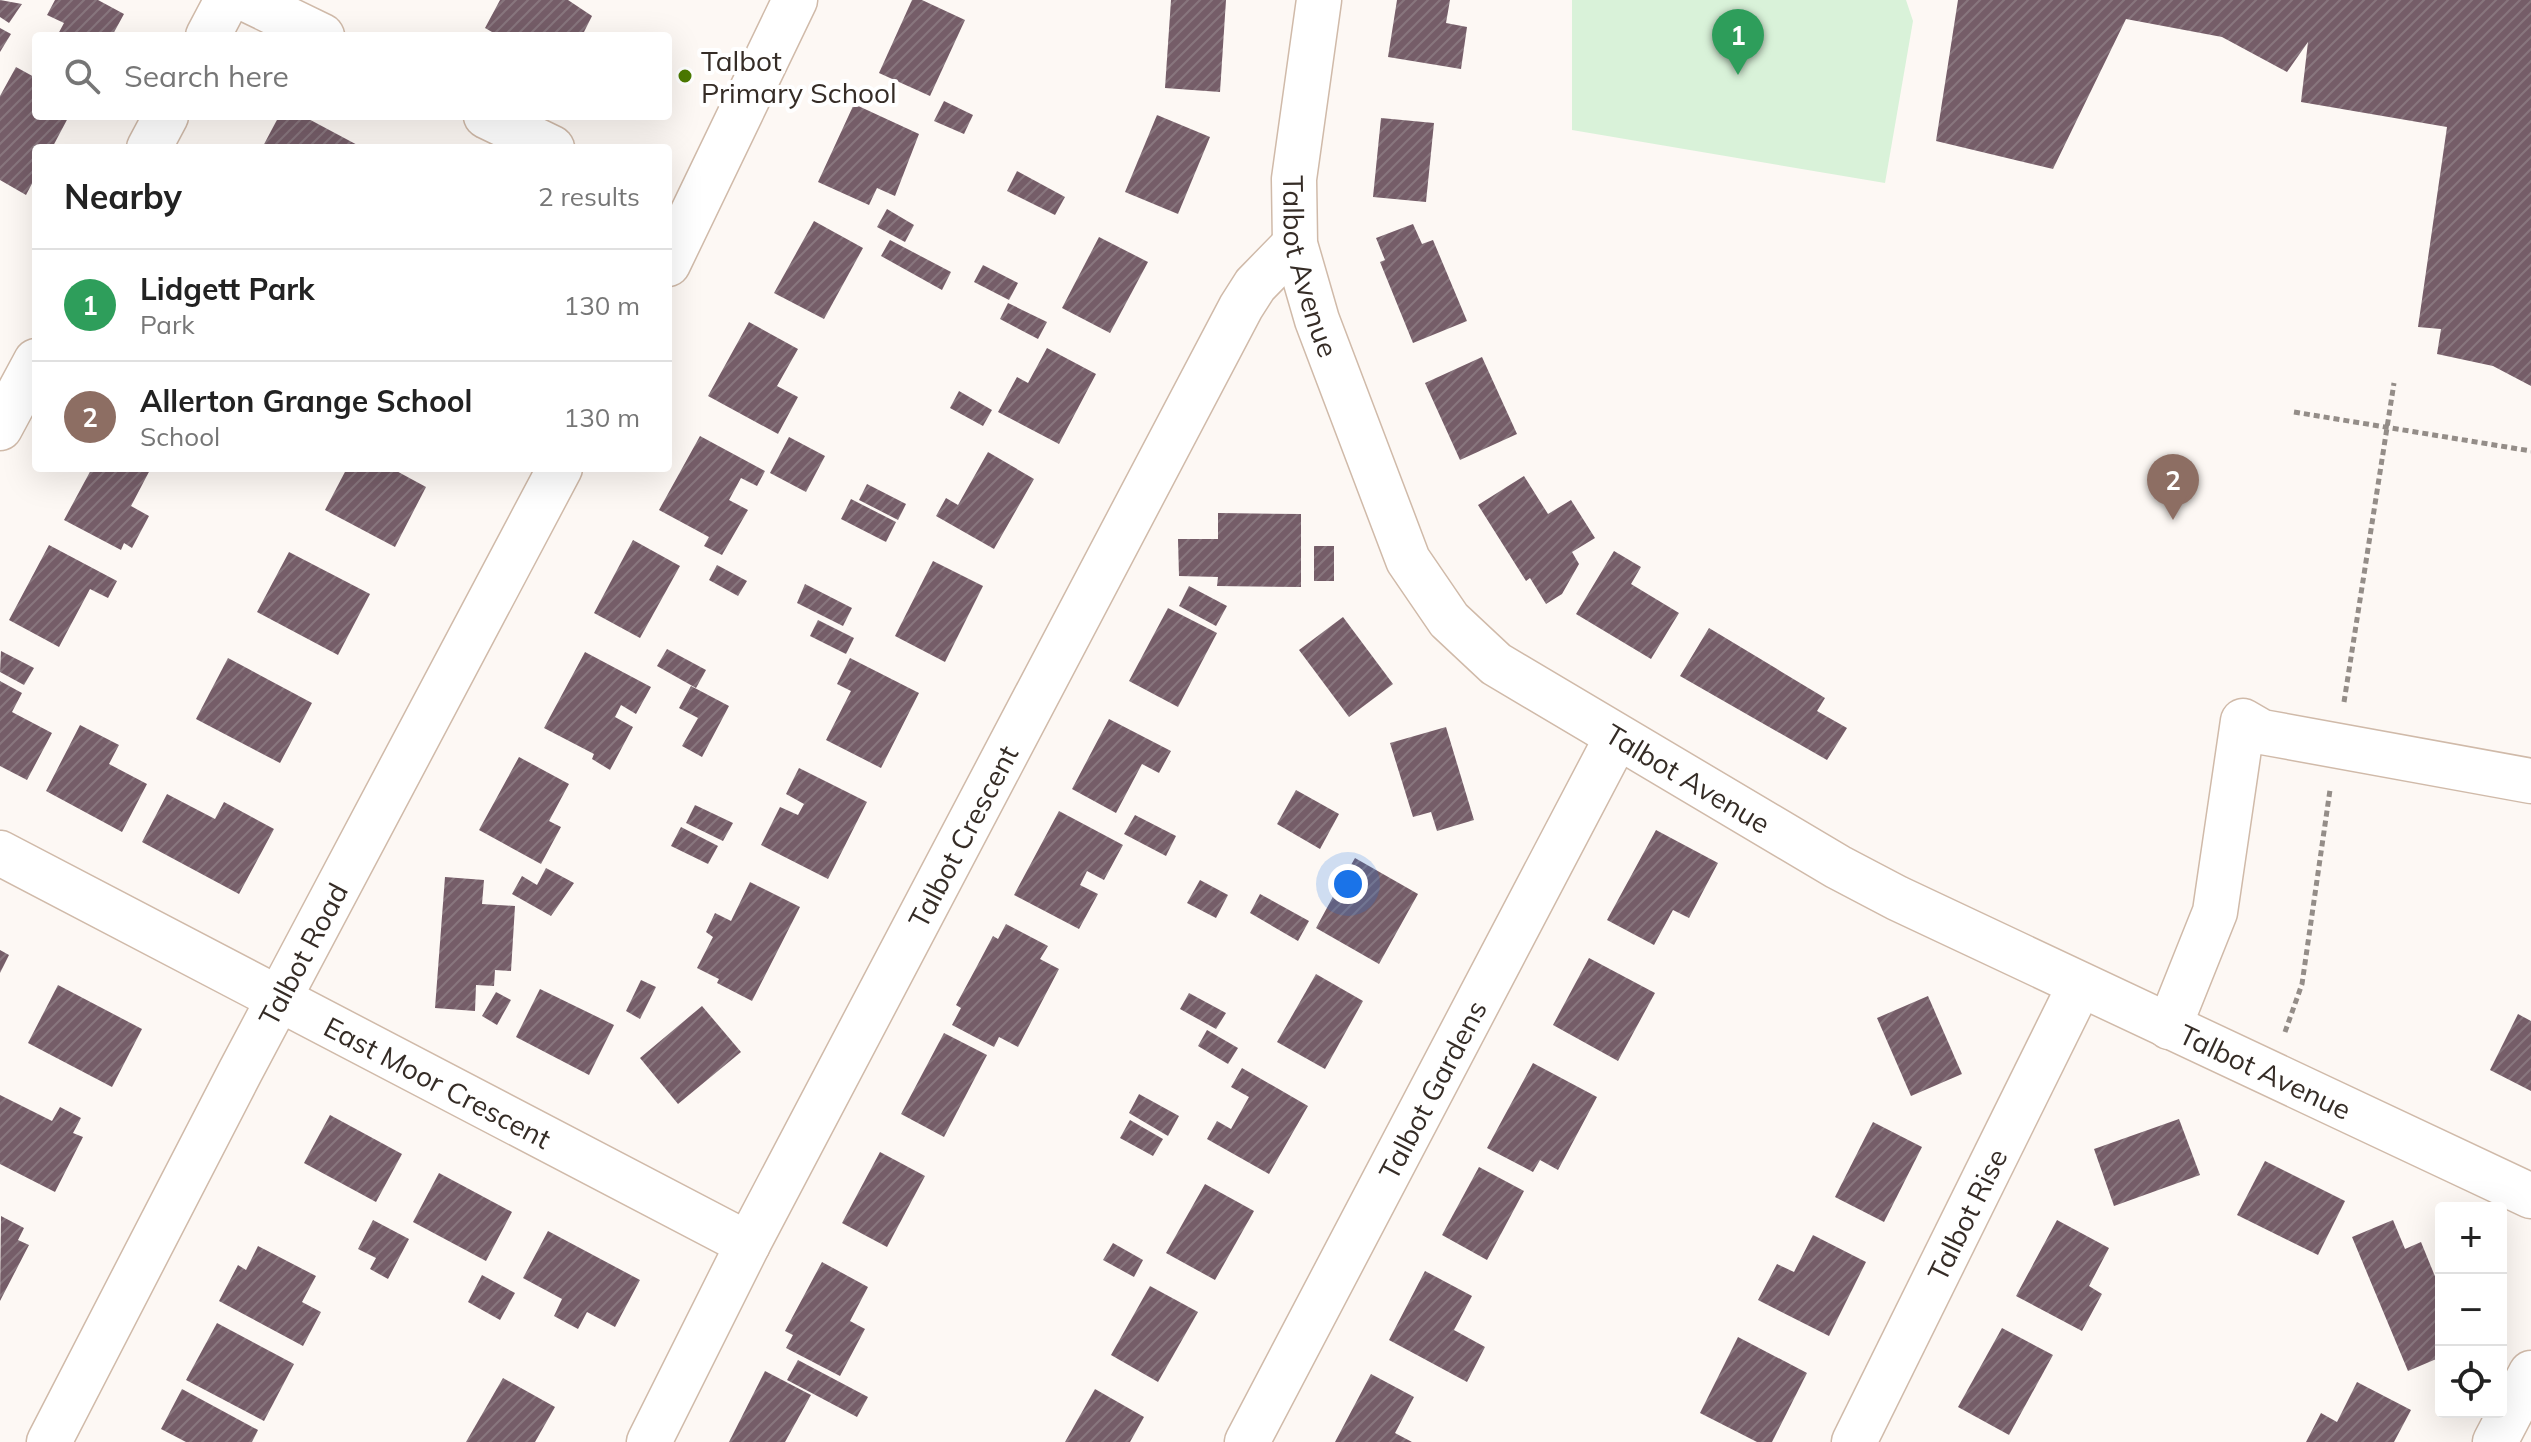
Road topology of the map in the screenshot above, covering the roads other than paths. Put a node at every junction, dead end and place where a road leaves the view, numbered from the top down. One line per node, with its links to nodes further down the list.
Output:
1 (227, 0): 5 (street)
2 (248, 0): 6 (street)
3 (795, 0): 11 (street)
4 (1319, 0): 12 (street, Talbot Avenue)
5 (210, 32)
6 (314, 32)
7 (164, 120): 9 (street)
8 (494, 120): 10 (street)
9 (151, 144)
10 (544, 144)
11 (681, 210): 13 (street)
12 (1295, 244): 17 (street, Talbot Avenue); 24 (street, Talbot Crescent)
13 (672, 247)
14 (32, 368): 15 (street)
15 (0, 428)
16 (558, 472): 21 (street, Talbot Road)
17 (1617, 737): 20 (street, Talbot Avenue); 28 (street, Talbot Gardens)
18 (2531, 781): 22 (street)
19 (0, 853): 21 (street, East Moor Crescent)
20 (2080, 985): 22 (street, Talbot Avenue); 29 (street, Talbot Rise)
21 (279, 998): 24 (street, East Moor Crescent); 26 (street, Talbot Road)
22 (2169, 1027): 23 (street, Talbot Avenue)
23 (2531, 1196)
24 (748, 1244): 27 (street, Talbot Crescent)
25 (2531, 1373): 30 (street)
26 (49, 1442)
27 (649, 1442)
28 (1247, 1442)
29 (1854, 1442)
30 (2495, 1442)

